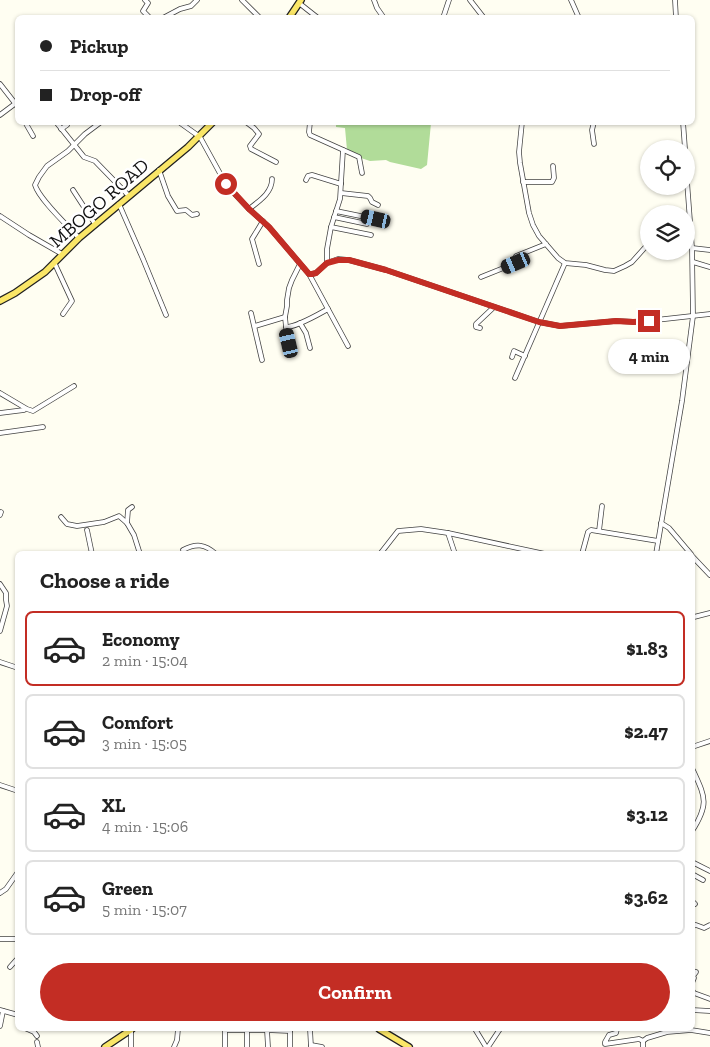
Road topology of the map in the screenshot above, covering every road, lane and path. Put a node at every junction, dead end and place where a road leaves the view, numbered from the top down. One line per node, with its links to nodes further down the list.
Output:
1 (145, 0): 10 (street)
2 (198, 0): 11 (street)
3 (242, 0): 12 (street)
4 (374, 0): 15 (street)
5 (449, 0): 16 (street)
6 (470, 0): 17 (street)
7 (571, 0): 18 (street)
8 (676, 0): 19 (street)
9 (300, 1): 13 (main road); 14 (street)
10 (146, 15)
11 (169, 15)
12 (257, 15)
13 (291, 15)
14 (315, 15)
15 (382, 15)
16 (444, 15)
17 (482, 15)
18 (578, 15)
19 (676, 15)
20 (0, 84): 21 (street)
21 (15, 102)
22 (15, 105): 23 (street)
23 (0, 115)
24 (27, 125): 36 (street)
25 (58, 125): 35 (street)
26 (67, 125): 35 (street)
27 (97, 125): 39 (street)
28 (183, 125): 37 (street)
29 (210, 125): 37 (main road, MBOGO ROAD)
30 (250, 125): 42 (street)
31 (310, 125): 41 (street)
32 (522, 125): 48 (street)
33 (593, 125): 40 (street)
34 (683, 125): 38 (street)
35 (61, 129): 39 (street)
36 (33, 136)
37 (200, 137): 44 (main road, MBOGO ROAD); 55 (street)
38 (684, 140)
39 (74, 144): 52 (street); 66 (street)
40 (594, 144)
41 (343, 150): 45 (street); 49 (street)
42 (276, 162)
43 (552, 166): 48 (street)
44 (159, 170): 52 (main road, MBOGO ROAD); 57 (street)
45 (362, 173)
46 (272, 179): 55 (street)
47 (306, 180): 49 (street)
48 (523, 182): 67 (street)
49 (341, 184): 51 (street)
50 (74, 190): 62 (street)
51 (340, 193): 54 (street); 56 (street)
52 (129, 196): 53 (main road, MBOGO ROAD)
53 (119, 204): 62 (main road, MBOGO ROAD); 87 (street)
54 (378, 205)
55 (249, 209): 61 (street)
56 (336, 211): 59 (street); 60 (street)
57 (197, 214)
58 (0, 216): 71 (street)
59 (334, 217): 63 (street); 64 (street)
60 (376, 219)
61 (263, 221): 76 (street); 77 (street)
62 (95, 224): 66 (main road, MBOGO ROAD)
63 (367, 224)
64 (331, 227): 65 (street); 74 (street)
65 (371, 235)
66 (79, 238): 71 (main road, MBOGO ROAD)
67 (546, 244): 75 (street); 80 (street)
68 (695, 248): 69 (street)
69 (710, 250)
70 (640, 253): 75 (street)
71 (62, 254): 72 (main road, MBOGO ROAD)
72 (54, 262): 81 (main road, MBOGO ROAD); 85 (street)
73 (693, 262): 78 (street); 89 (street)
74 (327, 263): 79 (street); 82 (street)
75 (565, 263): 90 (street)
76 (258, 264)
77 (300, 264): 79 (street); 88 (street)
78 (710, 267)
79 (309, 274): 83 (street)
80 (481, 277)
81 (0, 301)
82 (494, 307): 90 (street); 94 (street)
83 (328, 309): 91 (street); 95 (street)
84 (251, 312): 92 (street)
85 (63, 314)
86 (710, 314): 89 (street)
87 (166, 315)
88 (285, 316): 92 (street); 93 (street)
89 (693, 316): 90 (street); 112 (street)
90 (539, 322): 98 (street)
91 (300, 323): 93 (street); 96 (street)
92 (255, 326): 100 (street)
93 (286, 327): 97 (street)
94 (480, 328)
95 (348, 346)
96 (310, 348)
97 (293, 354)
98 (525, 356): 99 (street); 101 (street)
99 (512, 358)
100 (262, 360)
101 (515, 378)
102 (74, 386): 103 (street)
103 (0, 393)
104 (24, 410): 105 (street)
105 (0, 413)
106 (43, 427): 107 (street)
107 (0, 433)
108 (602, 506): 114 (street)
109 (132, 507): 111 (street)
110 (61, 517): 111 (street)
111 (127, 522): 119 (street)
112 (661, 523): 116 (street); 126 (street)
113 (87, 530): 118 (street)
114 (599, 531): 116 (street); 124 (street)
115 (448, 533): 121 (street); 122 (street); 123 (street)
116 (658, 541): 125 (street)
117 (183, 550): 120 (street)
118 (91, 551)
119 (139, 551)
120 (212, 551)
121 (382, 551)
122 (454, 551)
123 (531, 551)
124 (583, 551)
125 (656, 551)
126 (689, 551)
127 (695, 558): 128 (street)
128 (710, 576)
129 (0, 584): 132 (street)
130 (710, 613): 131 (street)
131 (695, 617)
132 (0, 631)
133 (0, 662): 134 (street)
134 (15, 667)
135 (710, 741): 136 (street)
136 (695, 746)
137 (695, 774): 140 (street)
138 (0, 785): 139 (street)
139 (15, 790)
140 (708, 803): 141 (street)
141 (695, 827)
142 (695, 864): 143 (street)
143 (710, 871)
144 (15, 876): 147 (street)
145 (695, 876): 146 (street)
146 (703, 880)
147 (0, 893)
148 (695, 925): 149 (street)
149 (710, 925)
150 (0, 939): 151 (street)
151 (15, 939)
152 (15, 961): 153 (street)
153 (10, 967)
154 (695, 993): 155 (street)
155 (710, 999)
156 (1, 1010): 159 (street); 160 (street)
157 (695, 1010): 158 (street)
158 (710, 1011)
159 (15, 1014)
160 (0, 1026)
161 (695, 1030): 176 (street)
162 (32, 1031): 177 (street)
163 (129, 1031): 180 (main road)
164 (132, 1031): 181 (street)
165 (178, 1031): 182 (street)
166 (225, 1031): 183 (street)
167 (247, 1031): 184 (street)
168 (268, 1031): 185 (street)
169 (290, 1031): 186 (street)
170 (310, 1031): 179 (street)
171 (382, 1031): 188 (main road)
172 (476, 1031): 189 (street)
173 (499, 1031): 189 (street)
174 (616, 1031): 178 (street)
175 (680, 1031): 178 (street)
176 (710, 1033)
177 (36, 1036)
178 (643, 1041): 190 (street)
179 (311, 1046): 187 (street)
180 (105, 1047)
181 (131, 1047)
182 (175, 1047)
183 (225, 1047)
184 (246, 1047)
185 (268, 1047)
186 (290, 1047)
187 (322, 1047)
188 (409, 1047)
189 (487, 1047)
190 (643, 1047)

